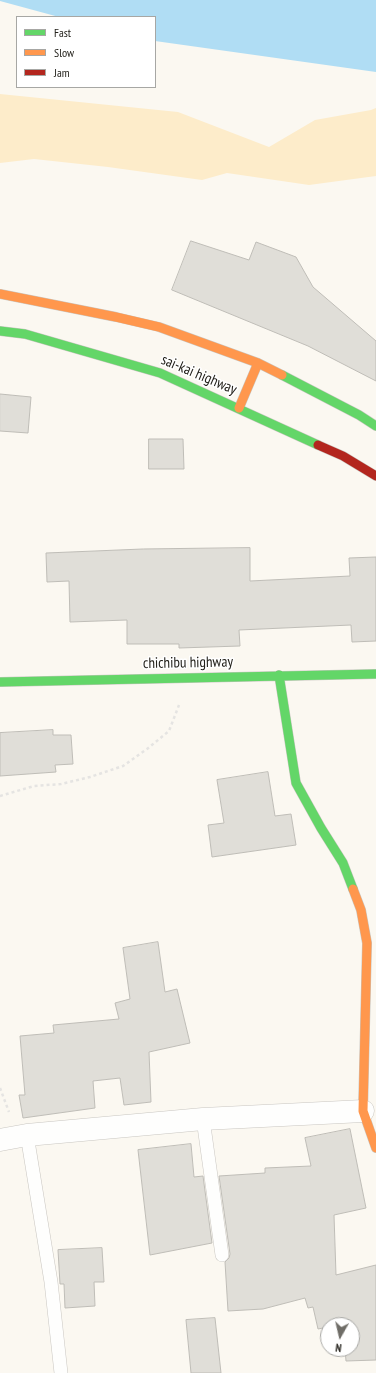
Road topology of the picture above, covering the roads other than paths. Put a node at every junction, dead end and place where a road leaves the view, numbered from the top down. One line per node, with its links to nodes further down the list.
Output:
1 (0, 294): 3 (main road, sai-kai highway)
2 (0, 331): 4 (main road, sai-kai highway)
3 (258, 363): 4 (main road); 5 (main road, sai-kai highway)
4 (239, 408): 6 (main road, sai-kai highway)
5 (376, 426)
6 (376, 476)
7 (376, 674): 8 (main road, chichibu highway)
8 (279, 675): 9 (main road, chichibu highway); 10 (main road)
9 (0, 682)
10 (364, 1111): 11 (street); 14 (main road)
11 (203, 1119): 12 (street); 15 (lane)
12 (27, 1135): 13 (street); 16 (lane)
13 (0, 1140)
14 (376, 1148)
15 (222, 1255)
16 (61, 1373)

